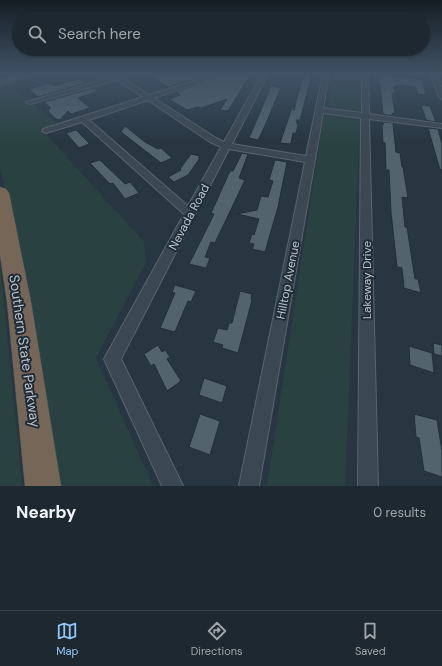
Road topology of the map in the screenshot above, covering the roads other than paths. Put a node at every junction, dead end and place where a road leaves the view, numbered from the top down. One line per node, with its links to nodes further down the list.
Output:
1 (47, 97): 7 (street)
2 (152, 97): 6 (street)
3 (253, 97): 13 (street, Nevada Road)
4 (322, 97): 8 (street, Hilltop Avenue)
5 (366, 97): 9 (street, Lakeway Drive)
6 (148, 98): 10 (street); 13 (street)
7 (30, 102)
8 (319, 110): 9 (street); 14 (street, Hilltop Avenue)
9 (366, 116): 11 (street); 20 (street, Lakeway Drive)
10 (84, 119): 12 (street); 16 (street)
11 (442, 126)
12 (46, 131)
13 (227, 146): 14 (street); 16 (street, Nevada Road)
14 (311, 160): 19 (street, Hilltop Avenue)
15 (0, 193): 17 (highway, Southern State Parkway)
16 (190, 214): 18 (street, Nevada Road)
17 (43, 486)
18 (173, 486)
19 (249, 486)
20 (368, 486)

